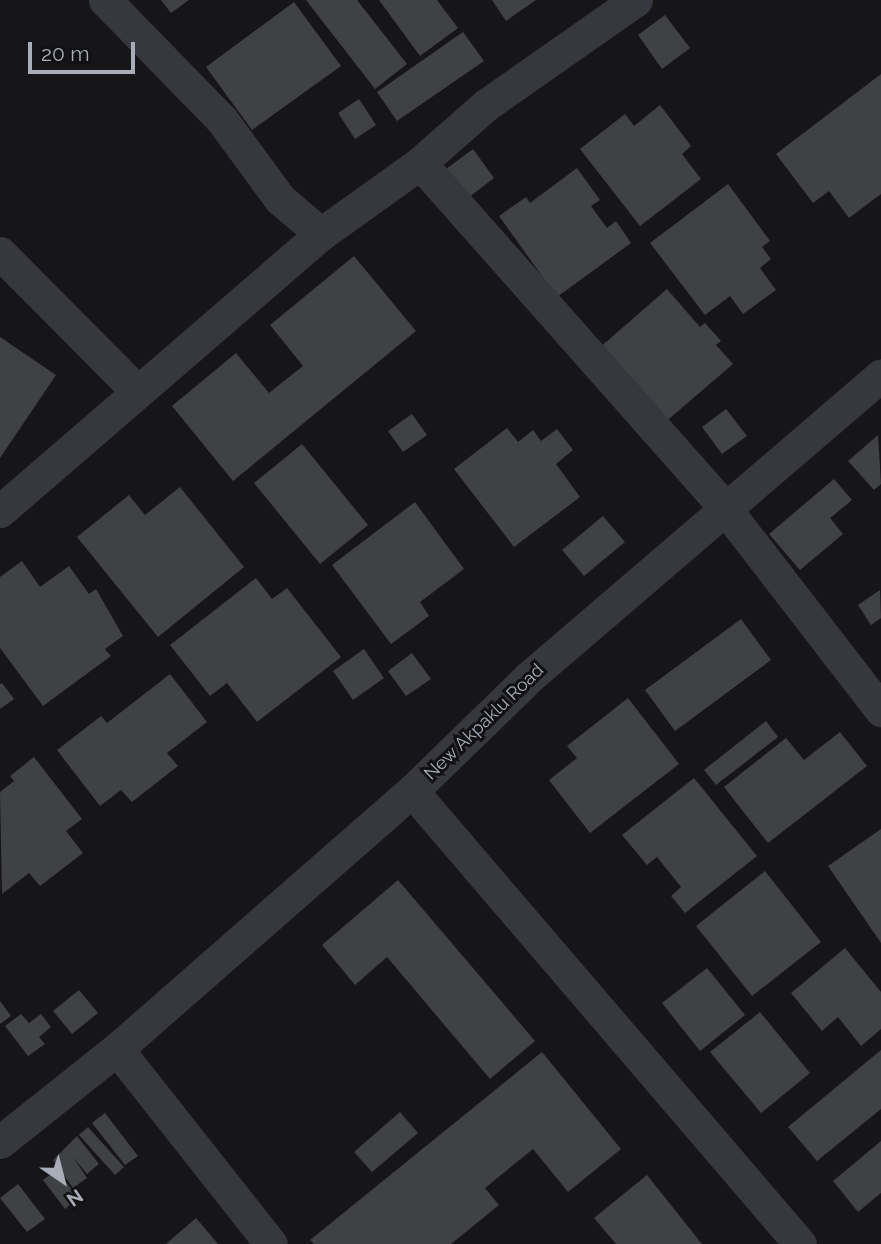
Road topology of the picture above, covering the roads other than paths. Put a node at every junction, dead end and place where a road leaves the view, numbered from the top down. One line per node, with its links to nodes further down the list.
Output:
1 (105, 0): 4 (street)
2 (636, 0): 3 (street)
3 (420, 163): 4 (street); 8 (street)
4 (321, 234): 7 (street)
5 (0, 253): 7 (street)
6 (881, 375): 8 (street, New Akpaklu Road)
7 (137, 391): 9 (street)
8 (724, 506): 10 (street); 11 (street, New Akpaklu Road)
9 (0, 511)
10 (881, 710)
11 (412, 791): 12 (street); 15 (street, New Akpaklu Road)
12 (117, 1049): 13 (street); 14 (street)
13 (0, 1142)
14 (271, 1244)
15 (800, 1244)

